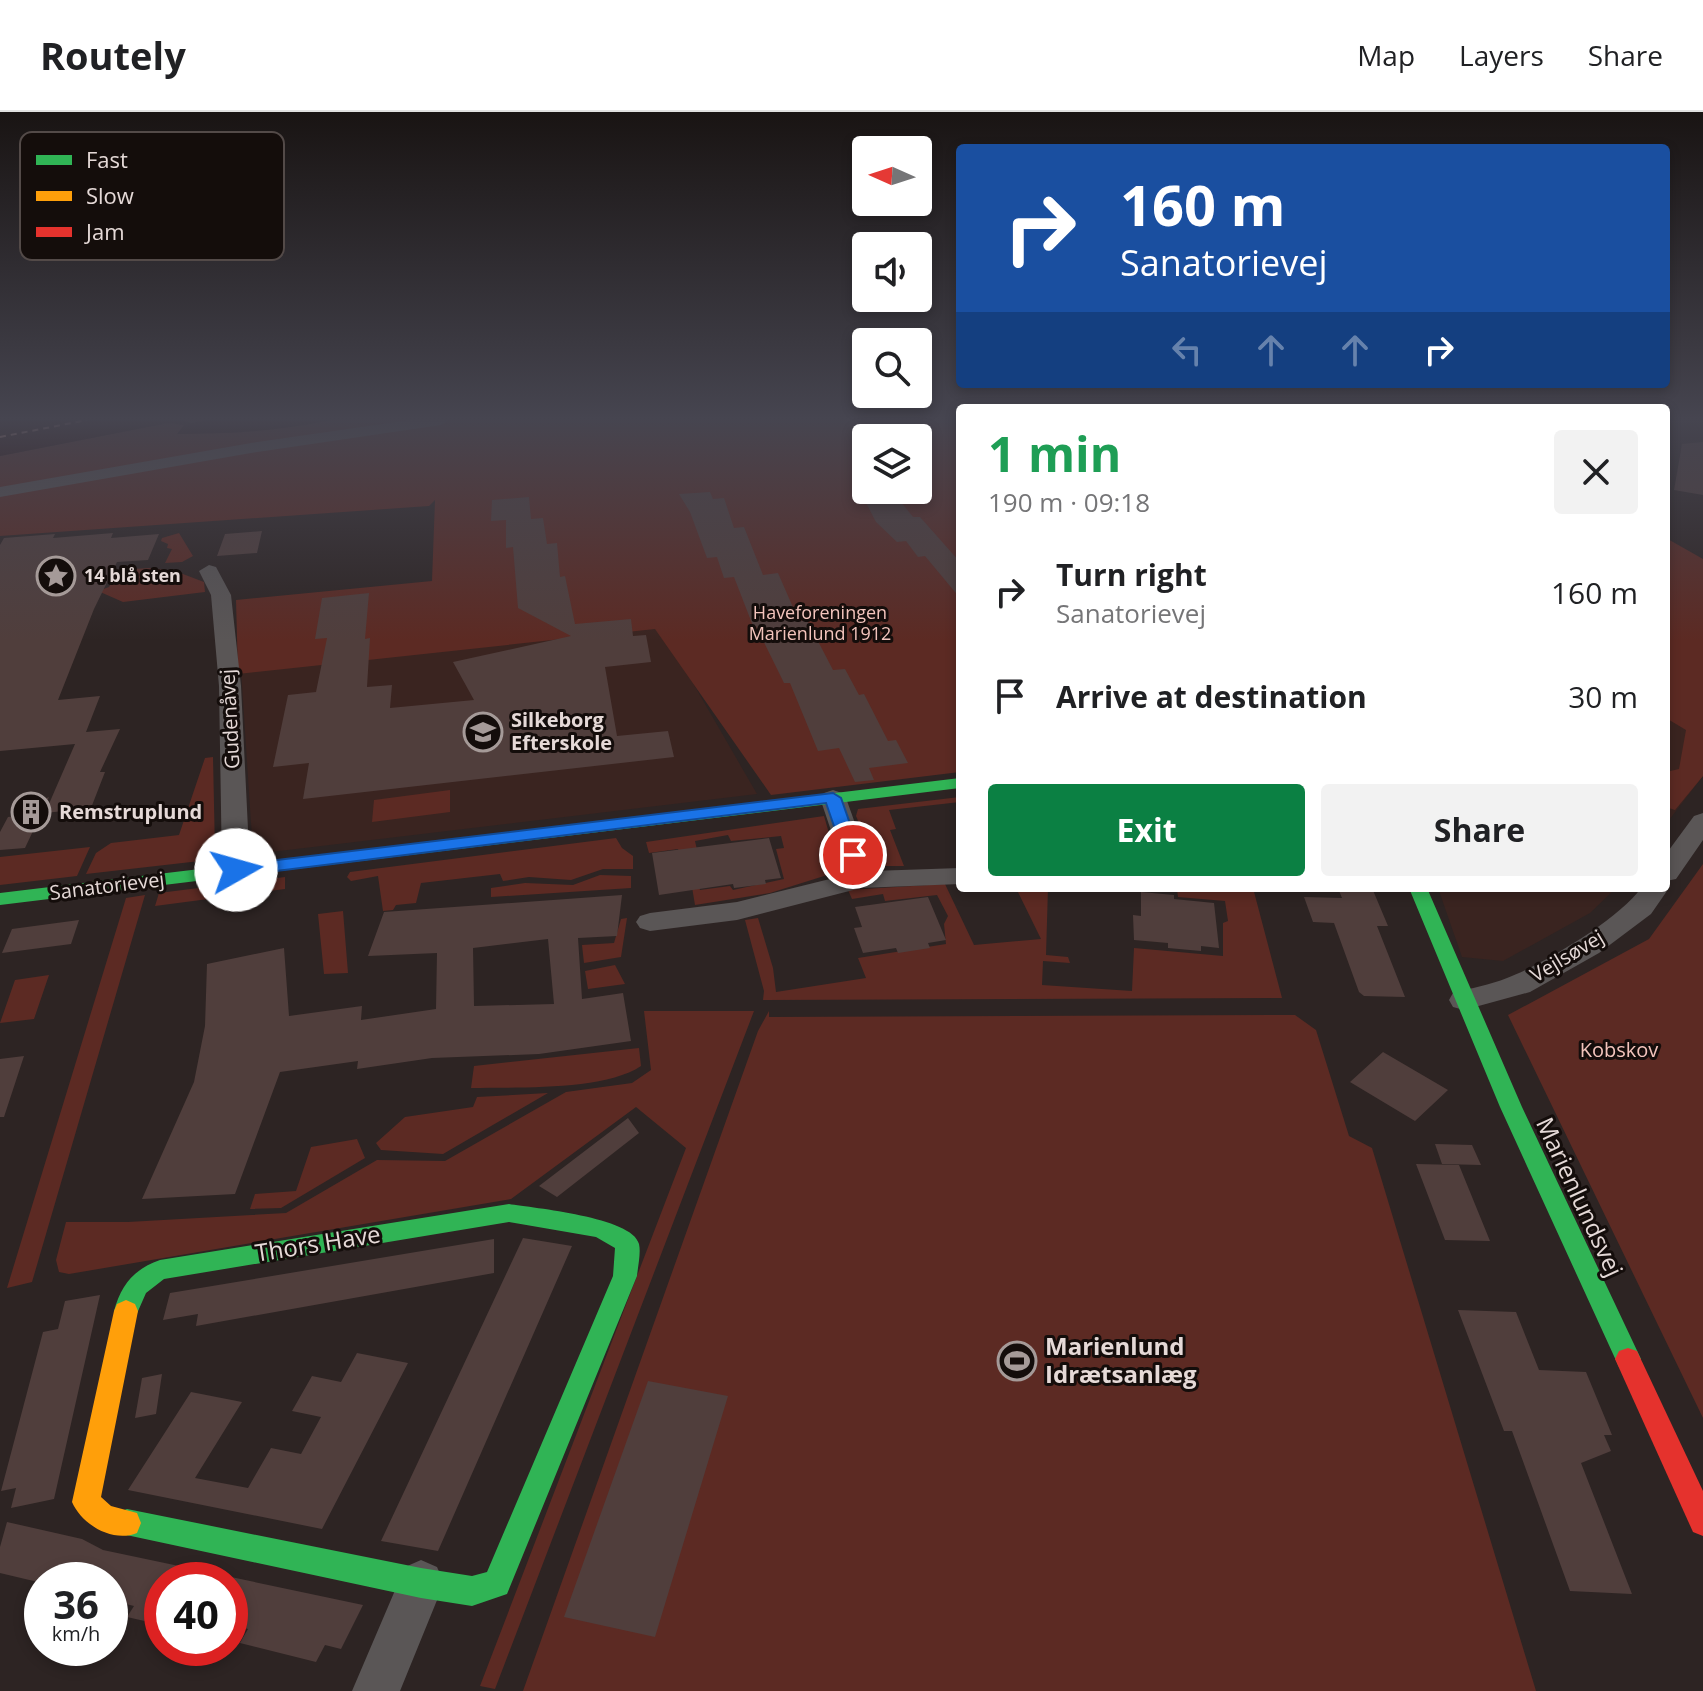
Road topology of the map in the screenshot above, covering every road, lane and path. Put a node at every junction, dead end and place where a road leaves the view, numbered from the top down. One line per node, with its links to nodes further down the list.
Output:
1 (209, 571): 6 (street, Gudenåvej)
2 (956, 783): 3 (street, Sanatorievej)
3 (833, 798): 6 (street, Sanatorievej); 8 (street)
4 (1703, 821): 5 (street)
5 (1670, 867)
6 (236, 870): 11 (street, Sanatorievej)
7 (956, 876): 8 (street)
8 (861, 880): 12 (street)
9 (1420, 892): 13 (street, Marienlundsvej)
10 (1652, 892): 13 (street, Vejlsøvej)
11 (0, 899)
12 (650, 922)
13 (1464, 1000): 14 (street, Marienlundsvej)
14 (1703, 1522)
15 (421, 1583): 15 (street, Thors Have); 16 (street)
16 (376, 1691)

